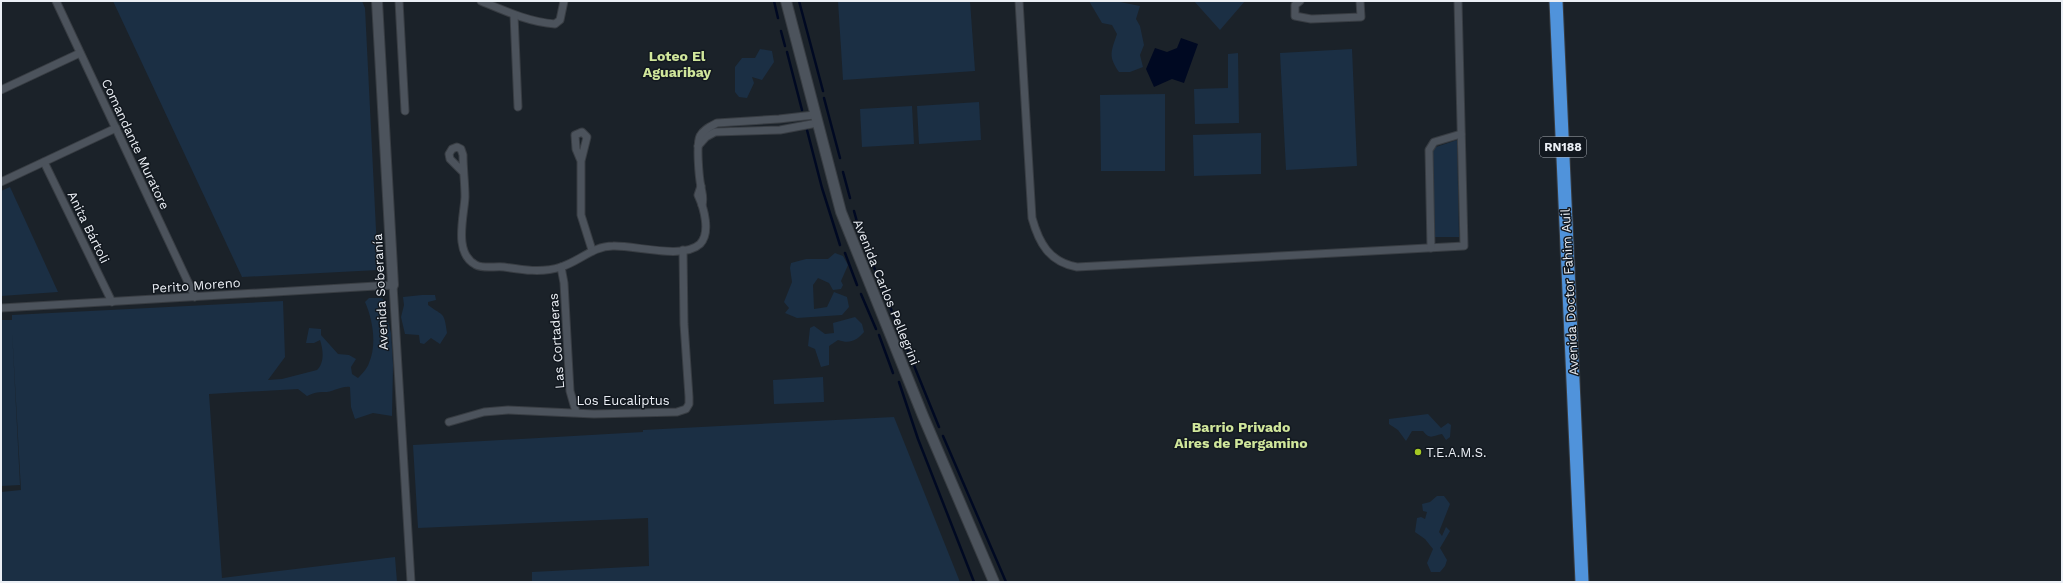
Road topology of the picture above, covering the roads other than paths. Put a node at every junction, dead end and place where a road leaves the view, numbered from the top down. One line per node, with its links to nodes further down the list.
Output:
1 (56, 1): 13 (street, Comandante Muratore)
2 (399, 1): 16 (street)
3 (482, 1): 12 (street)
4 (563, 1): 12 (street)
5 (786, 1): 17 (main road, Avenida Carlos Pellegrini)
6 (1019, 1): 25 (street)
7 (1300, 1): 8 (street)
8 (1360, 1)
9 (1458, 1): 19 (street)
10 (1556, 1): 37 (highway, Avenida Doctor Fahim Auil / RN188)
11 (376, 3): 29 (main road, Avenida Soberanía)
12 (514, 15): 15 (street)
13 (80, 53): 14 (street); 18 (street, Comandante Muratore)
14 (1, 90)
15 (518, 107)
16 (405, 111)
17 (815, 119): 20 (street); 20 (street); 36 (main road, Avenida Carlos Pellegrini)
18 (116, 128): 22 (street); 30 (street, Comandante Muratore)
19 (1461, 134): 25 (street); 25 (street)
20 (698, 146): 27 (street)
21 (581, 161): 26 (street)
22 (44, 162): 24 (street); 31 (street, Anita Bártoli)
23 (463, 172): 28 (street)
24 (1, 182)
25 (1431, 248)
26 (592, 250): 27 (street); 28 (street)
27 (683, 250): 33 (street, Los Eucaliptus)
28 (561, 267): 33 (street, Las Cortaderas)
29 (393, 285): 30 (street, Perito Moreno); 35 (street, Avenida Soberanía)
30 (195, 297): 31 (street, Perito Moreno)
31 (112, 302): 32 (street, Perito Moreno)
32 (1, 308)
33 (576, 412): 34 (street, Los Eucaliptus)
34 (449, 422)
35 (411, 582)
36 (994, 582)
37 (1582, 582)

